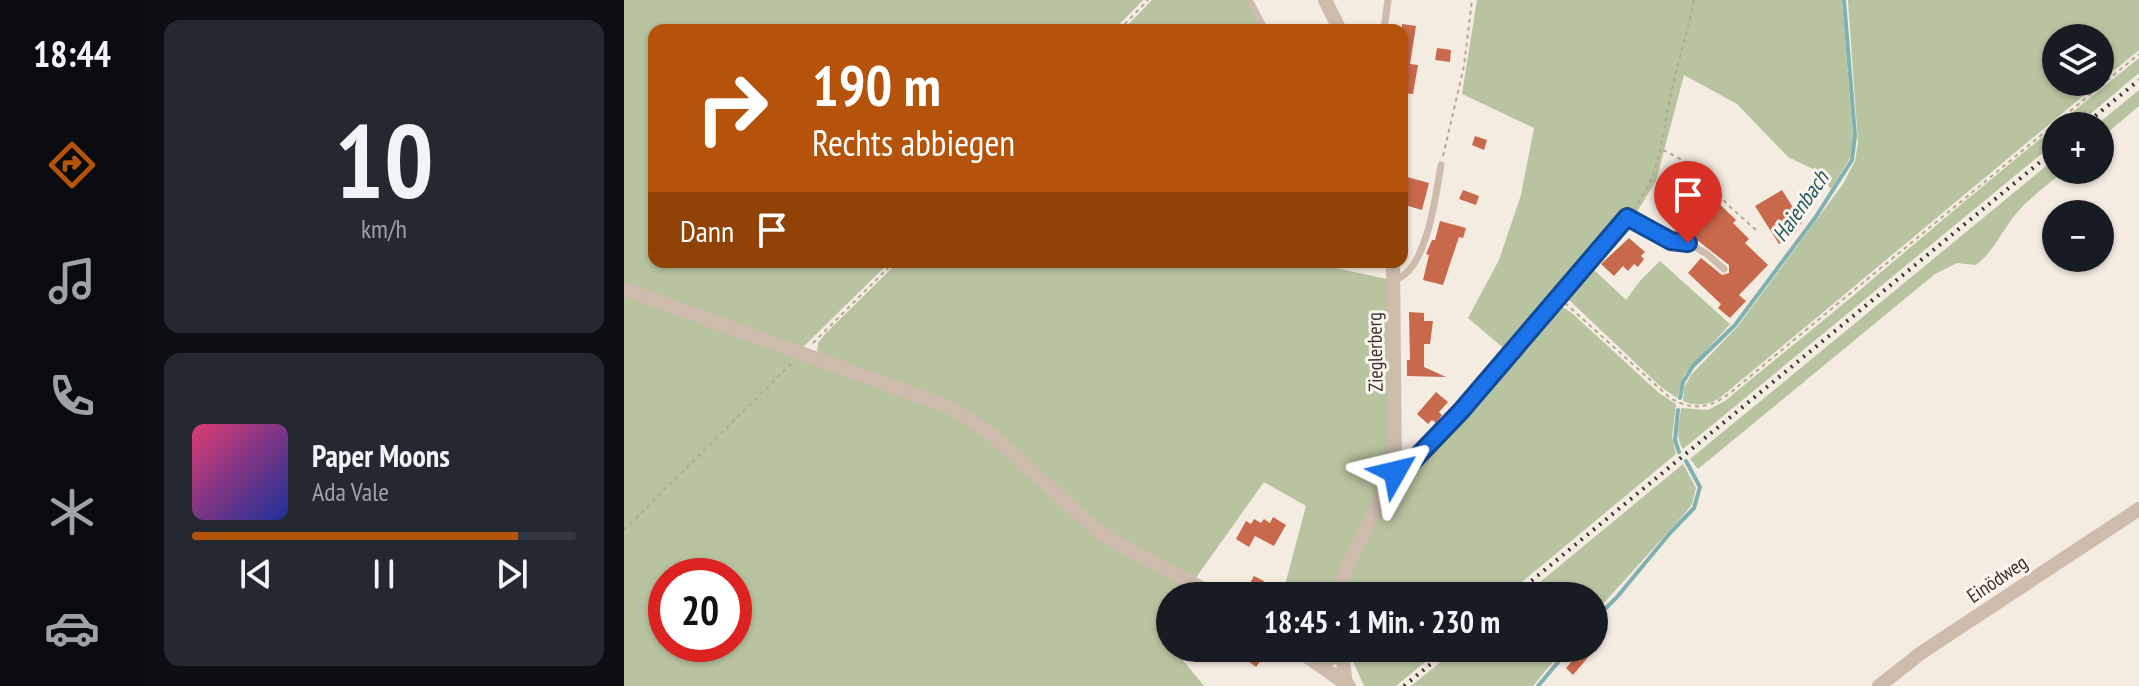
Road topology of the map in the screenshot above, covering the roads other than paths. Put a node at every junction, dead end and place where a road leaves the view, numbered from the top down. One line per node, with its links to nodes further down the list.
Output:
1 (1249, 0): 4 (lane)
2 (1325, 0): 5 (street)
3 (1388, 0): 6 (lane)
4 (1262, 24)
5 (1337, 24)
6 (1385, 24)
7 (1441, 165): 10 (lane)
8 (1393, 268): 10 (street, Zieglerberg)
9 (1724, 269): 12 (lane, Zieglerberg)
10 (1394, 280): 12 (street, Zieglerberg)
11 (624, 289): 14 (street)
12 (1395, 472): 15 (street, Zieglerberg)
13 (2139, 509): 19 (street, Einödweg)
14 (1189, 582)
15 (1342, 582)
16 (1315, 662): 18 (street)
17 (1343, 662): 18 (street)
18 (1347, 685)
19 (1879, 686)

